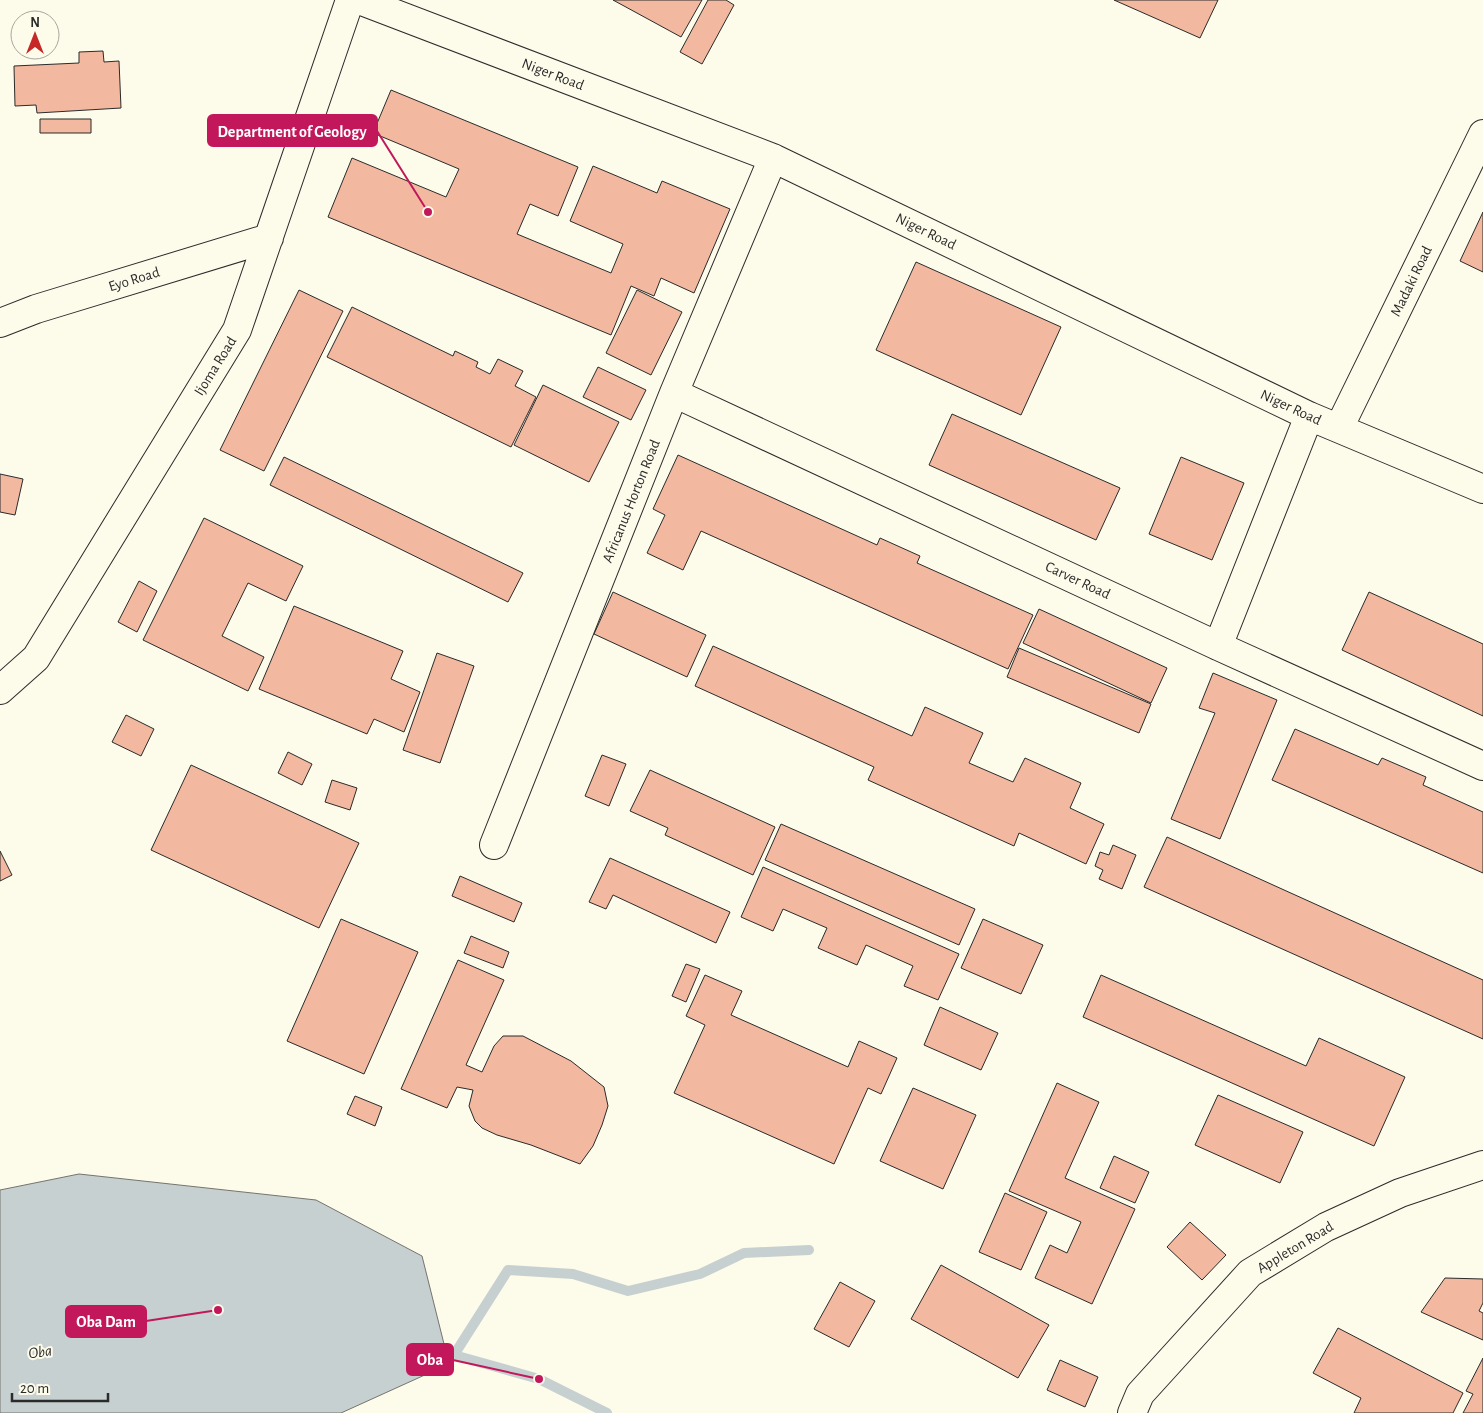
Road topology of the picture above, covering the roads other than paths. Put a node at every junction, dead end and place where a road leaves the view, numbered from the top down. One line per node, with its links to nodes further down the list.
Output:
1 (350, 0): 5 (street, Ijoma Road)
2 (358, 0): 4 (street, Niger Road)
3 (1483, 134): 9 (street, Madaki Road)
4 (773, 158): 7 (street, Africanus Horton Road); 8 (street, Niger Road)
5 (269, 238): 6 (street, Eyo Road); 12 (street, Ijoma Road)
6 (0, 323)
7 (674, 393): 11 (street, Carver Road); 14 (street, Africanus Horton Road)
8 (1309, 416): 9 (street, Niger Road); 11 (street)
9 (1339, 428): 10 (street, Niger Road)
10 (1483, 489)
11 (1218, 646): 13 (street, Carver Road)
12 (0, 690)
13 (1483, 766)
14 (494, 846)
15 (1483, 1166): 16 (street, Appleton Road)
16 (1132, 1413)

